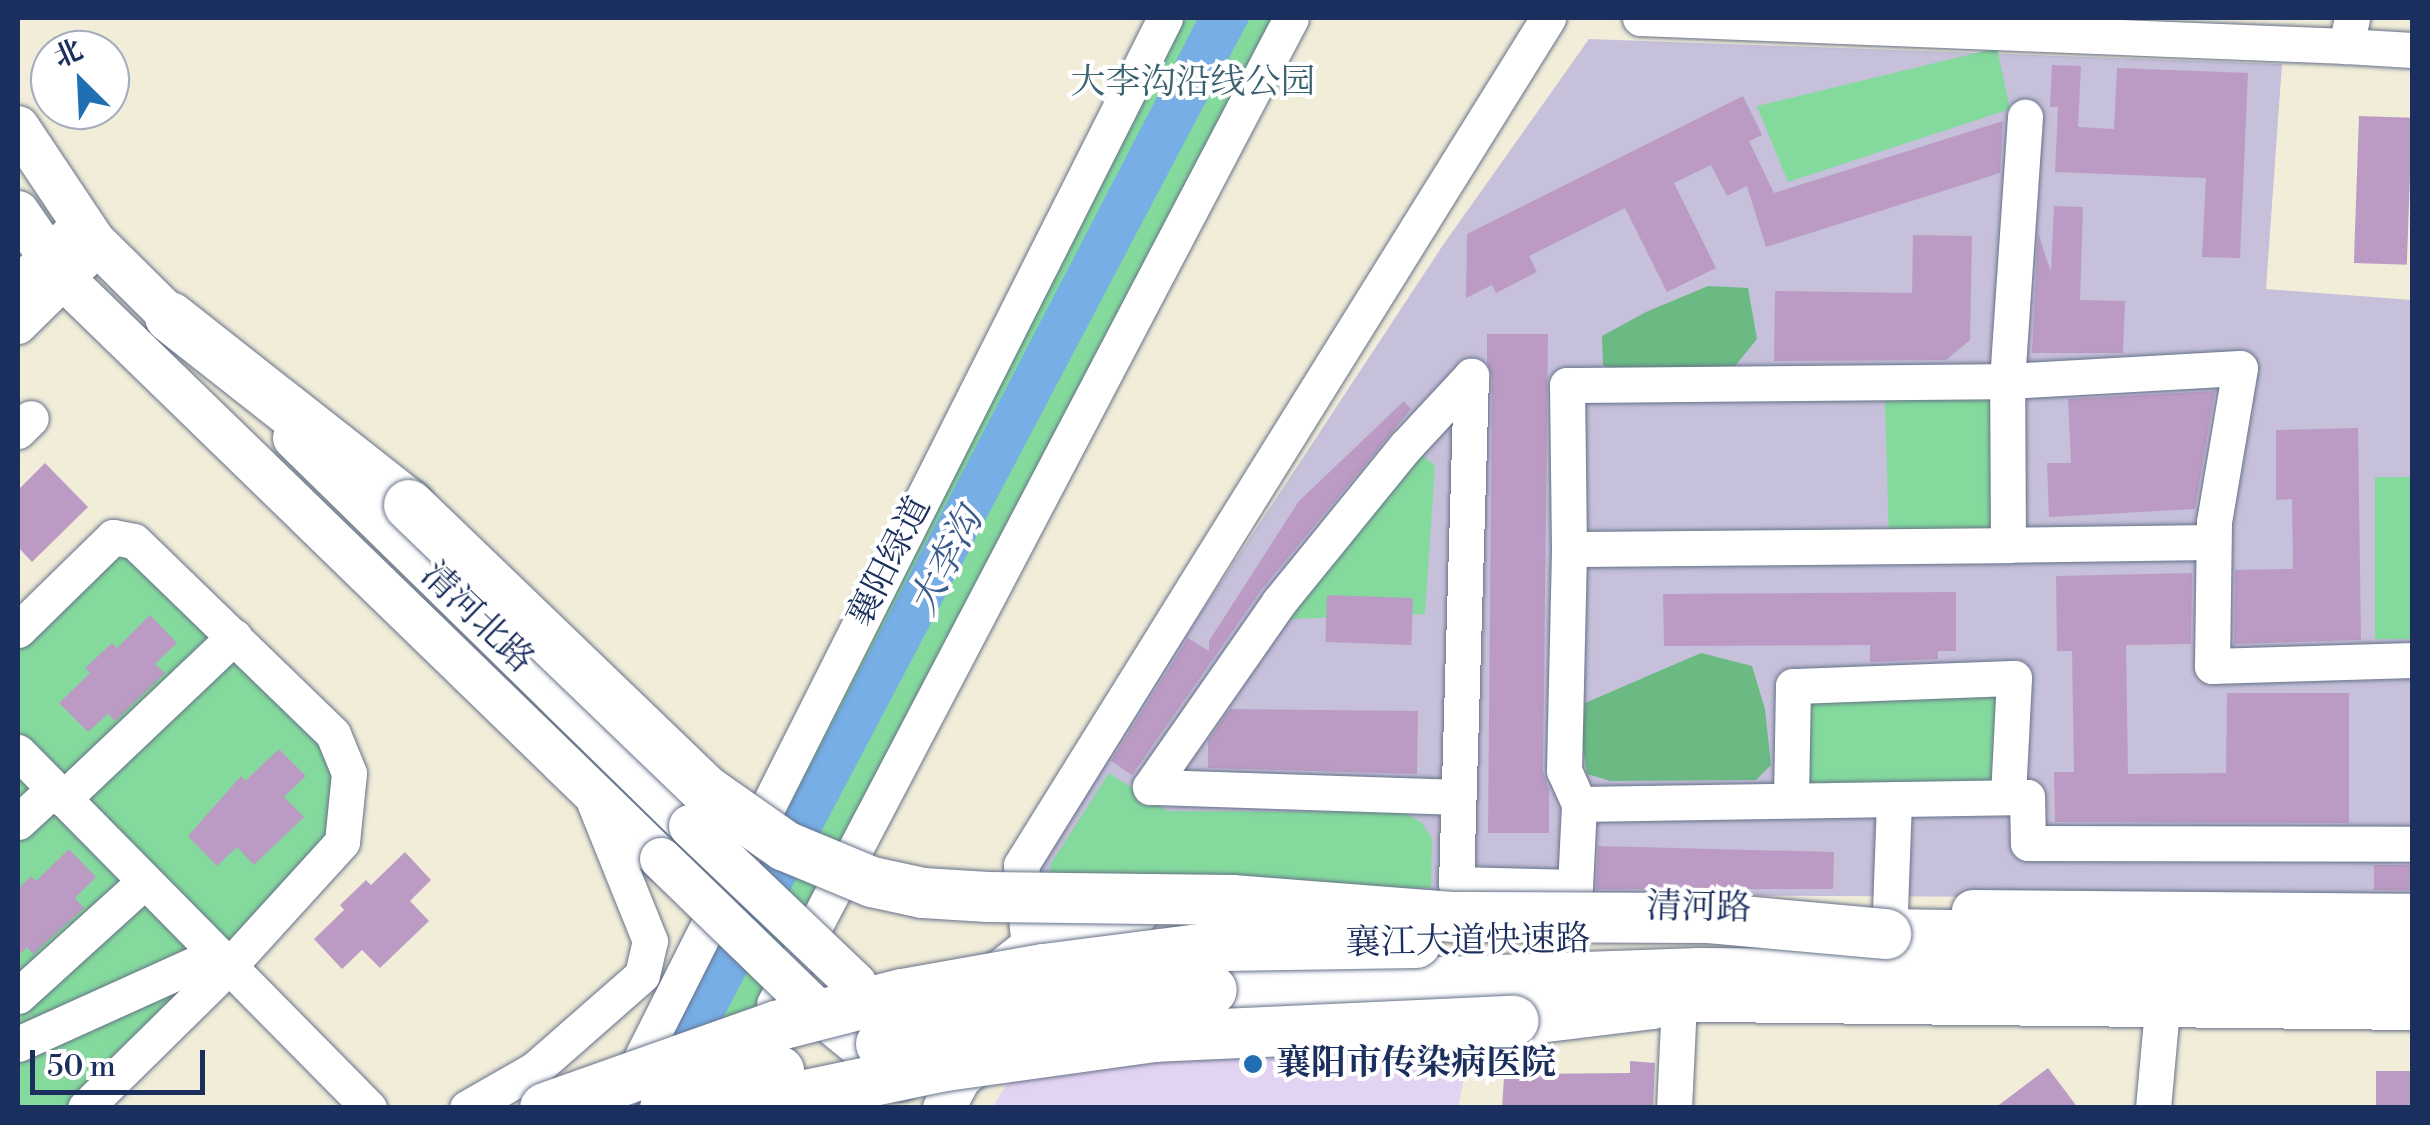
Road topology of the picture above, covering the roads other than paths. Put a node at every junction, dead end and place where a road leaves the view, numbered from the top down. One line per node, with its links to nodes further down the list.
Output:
1 (1166, 18): 50 (street, 襄阳绿道)
2 (1291, 18): 52 (street)
3 (1548, 18): 35 (street)
4 (1640, 18): 5 (street)
5 (2349, 32): 6 (street)
6 (2412, 50)
7 (2025, 118): 14 (street)
8 (18, 127): 10 (main road, 清河北路)
9 (18, 212): 11 (main road, 清河北路)
10 (90, 234): 11 (street); 12 (main road, 清河北路)
11 (43, 272): 13 (street); 22 (main road, 清河北路)
12 (170, 316): 33 (highway, bridge); 42 (main road, 清河北路, bridge)
13 (18, 326)
14 (2007, 381): 15 (street); 16 (street); 17 (street)
15 (2213, 542): 16 (street); 20 (street)
16 (2008, 545): 17 (street)
17 (1570, 549): 28 (street)
18 (18, 630): 19 (street)
19 (234, 637): 23 (street); 36 (street)
20 (2412, 660)
21 (18, 752): 23 (street)
22 (588, 788): 45 (main road, 清河北路, bridge); 48 (street)
23 (59, 794): 29 (street); 31 (street)
24 (1458, 797): 24 (street); 28 (street)
25 (2008, 797): 26 (street); 27 (street); 30 (street)
26 (1894, 799): 27 (street); 33 (street)
27 (1791, 800): 28 (street)
28 (1580, 804)
29 (18, 822)
30 (2412, 844)
31 (145, 881): 36 (street); 38 (street)
32 (2412, 914): 33 (main road, 清河路)
33 (1888, 922): 34 (highway, 襄江大道快速路); 35 (main road, 清河路); 49 (highway, 襄江大道快速路, bridge)
34 (2412, 942)
35 (1029, 949): 42 (main road, 清河路)
36 (223, 960): 43 (street); 46 (street); 47 (street)
37 (2412, 976): 51 (highway, 襄江大道快速路, bridge)
38 (18, 996)
39 (1679, 1001): 40 (main road); 44 (main road); 53 (highway, bridge); 56 (street)
40 (2162, 1009): 41 (main road); 57 (street)
41 (2412, 1009)
42 (927, 1036): 44 (main road, 清河北路); 45 (main road, 清河路)
43 (18, 1044)
44 (980, 1062): 55 (main road)
45 (894, 1093): 54 (main road, 清河北路)
46 (85, 1108)
47 (369, 1108)
48 (468, 1108)
49 (545, 1108)
50 (616, 1108)
51 (666, 1108)
52 (716, 1108)
53 (744, 1108)
54 (932, 1108)
55 (944, 1108)
56 (1674, 1108)
57 (2154, 1108)

